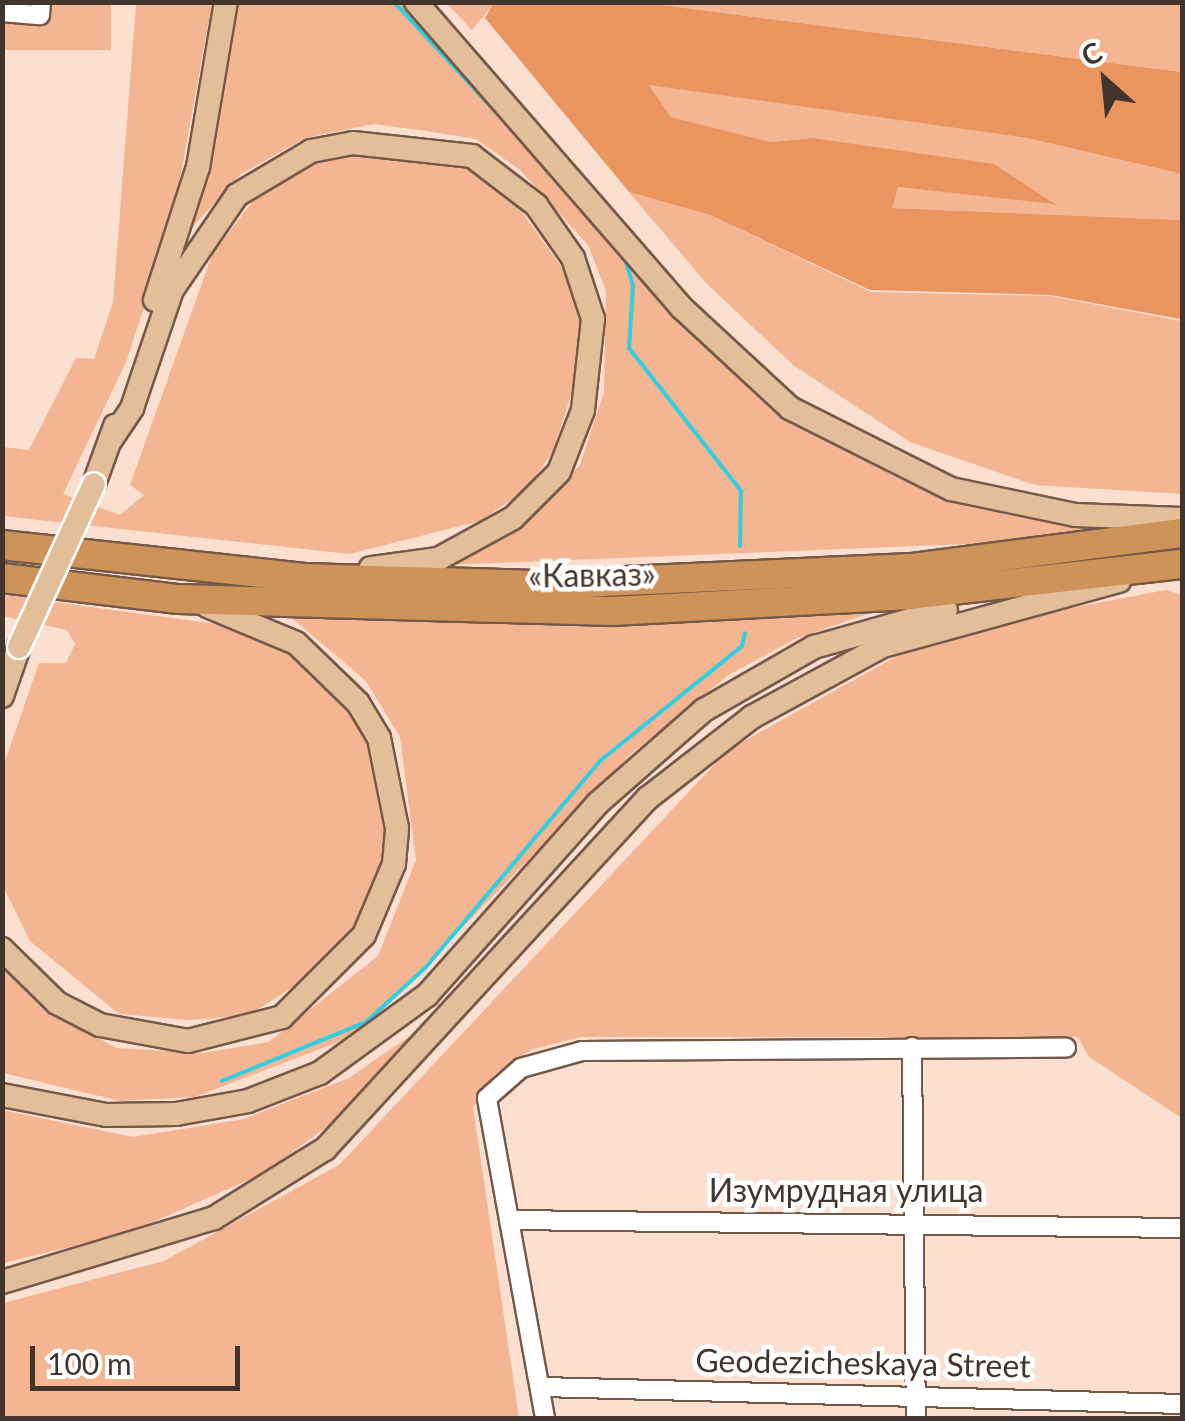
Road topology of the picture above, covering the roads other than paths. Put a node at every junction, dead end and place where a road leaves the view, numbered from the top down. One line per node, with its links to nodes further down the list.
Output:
1 (41, 2): 4 (street)
2 (226, 2): 5 (main road)
3 (416, 2): 6 (main road)
4 (2, 12)
5 (110, 441): 10 (main road); 13 (main road, bridge)
6 (1182, 519)
7 (1182, 533): 10 (highway, «Кавказ»)
8 (2, 545): 10 (highway, «Кавказ»)
9 (1181, 564): 12 (highway, «Кавказ»); 19 (main road); 23 (main road)
10 (236, 570)
11 (2, 578): 12 (highway, «Кавказ»)
12 (179, 599): 16 (main road)
13 (19, 647): 14 (main road); 15 (main road)
14 (2, 677)
15 (2, 696)
16 (2, 949)
17 (912, 1047): 18 (street); 20 (street); 21 (street)
18 (1066, 1048)
19 (2, 1094)
20 (918, 1218): 21 (street, Изумрудная улица); 22 (street, Изумрудная улица); 25 (street)
21 (509, 1220): 24 (street)
22 (1182, 1228)
23 (2, 1282)
24 (542, 1387): 25 (street, Geodezicheskaya Street); 27 (street)
25 (915, 1392): 26 (street, Geodezicheskaya Street); 28 (street)
26 (1182, 1404)
27 (545, 1418)
28 (916, 1418)

